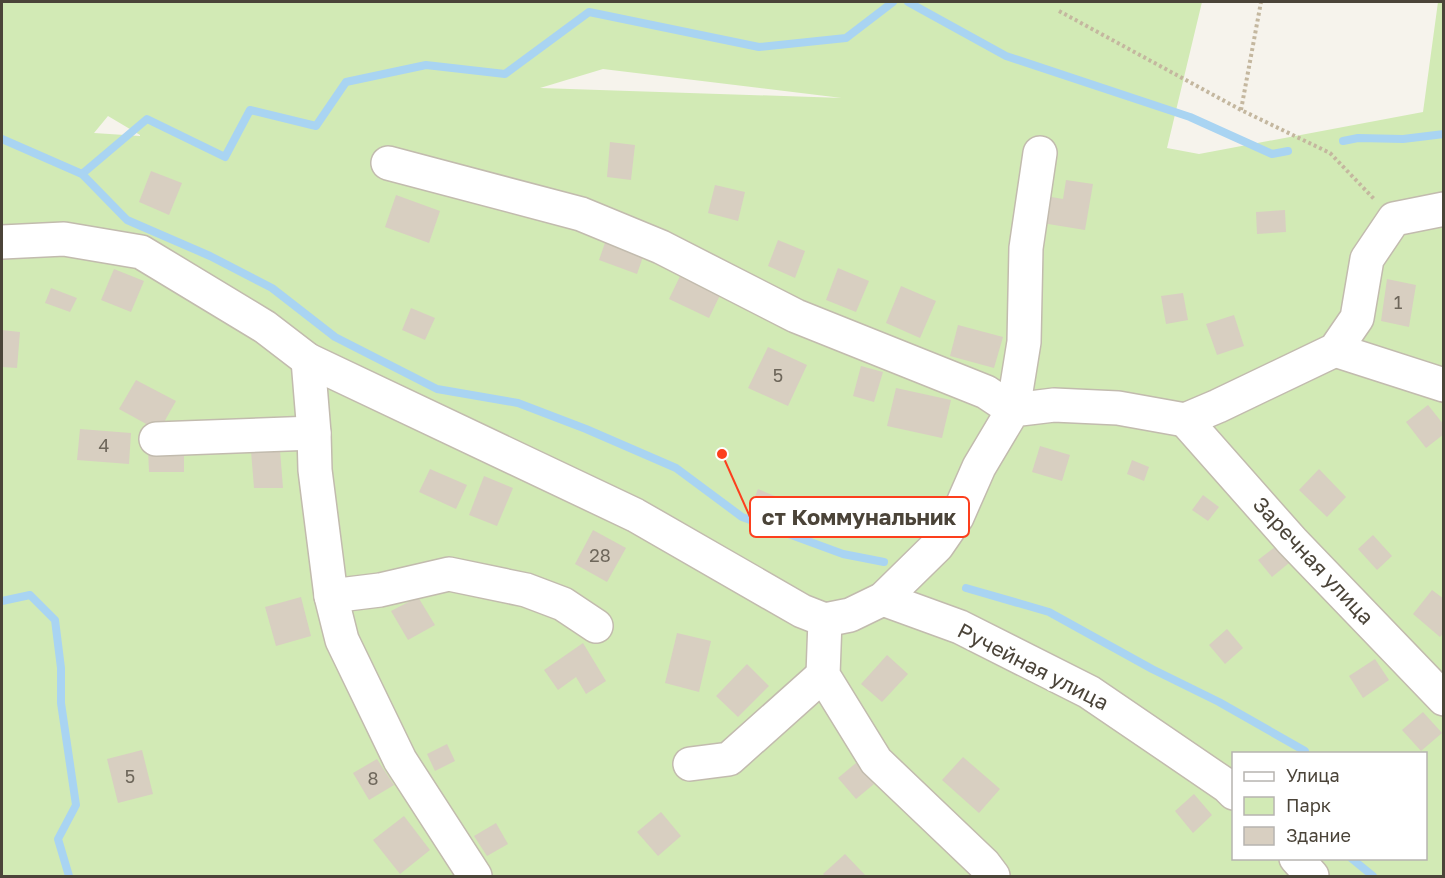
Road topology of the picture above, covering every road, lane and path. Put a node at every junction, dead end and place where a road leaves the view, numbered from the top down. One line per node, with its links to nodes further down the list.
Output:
1 (1262, 2): 3 (path)
2 (1059, 11): 3 (path)
3 (1241, 110): 7 (path)
4 (1040, 153): 12 (street)
5 (388, 163): 12 (street)
6 (1443, 209): 7 (street)
7 (1394, 219): 9 (street)
8 (2, 242): 10 (street)
9 (1335, 350): 11 (street); 13 (street)
10 (308, 360): 14 (street); 18 (street)
11 (1443, 385)
12 (1013, 410): 13 (street); 17 (street)
13 (1185, 420): 21 (street, Заречная улица)
14 (314, 433): 15 (street); 16 (street)
15 (156, 439)
16 (331, 596): 19 (street); 26 (street)
17 (883, 599): 18 (street); 23 (street, Ручейная улица)
18 (825, 620): 20 (street)
19 (596, 626)
20 (823, 675): 22 (street); 25 (street)
21 (1443, 699)
22 (690, 764)
23 (1232, 792)
24 (1298, 860): 27 (street)
25 (984, 872)
26 (475, 876)
27 (1312, 876)

